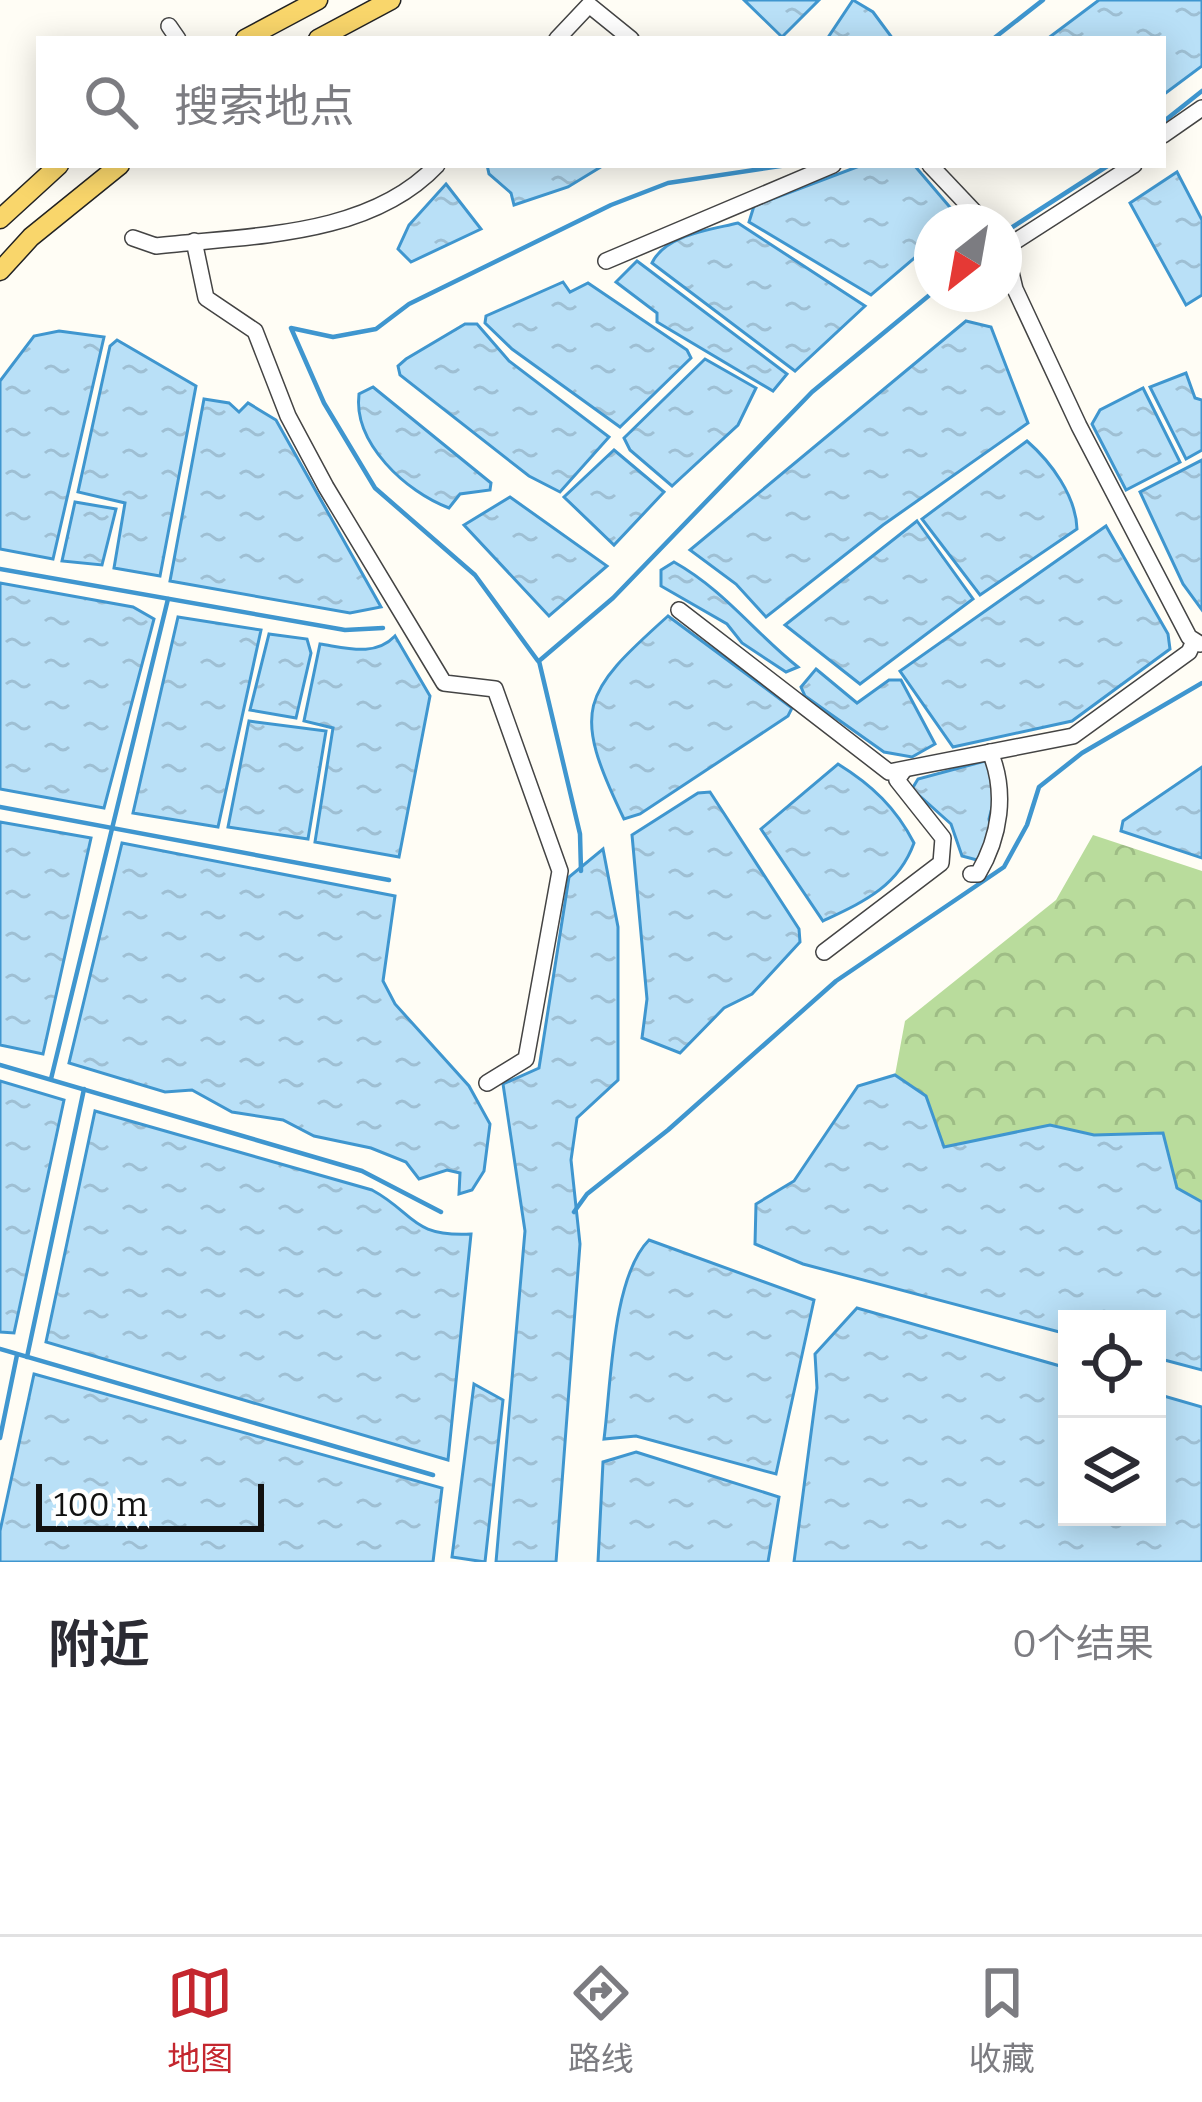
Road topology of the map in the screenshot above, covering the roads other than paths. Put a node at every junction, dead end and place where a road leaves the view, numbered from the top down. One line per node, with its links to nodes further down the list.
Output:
1 (318, 0): 3 (main road)
2 (391, 0): 4 (main road)
3 (251, 36)
4 (324, 36)
5 (560, 36): 6 (street)
6 (627, 36)
7 (1202, 108): 8 (street)
8 (1166, 133)
9 (56, 168): 16 (main road)
10 (116, 168): 21 (main road)
11 (434, 168): 19 (street)
12 (826, 168): 20 (street)
13 (933, 168): 15 (street)
14 (1129, 168): 17 (street)
15 (967, 204)
16 (0, 219)
17 (1022, 235)
18 (133, 238): 19 (street)
19 (194, 241): 29 (street)
20 (606, 261)
21 (0, 272)
22 (1022, 302): 24 (street)
23 (679, 610): 26 (street)
24 (1198, 643): 25 (street)
25 (990, 752): 26 (street); 27 (street)
26 (904, 770): 28 (street)
27 (970, 874)
28 (824, 952)
29 (488, 1083)

